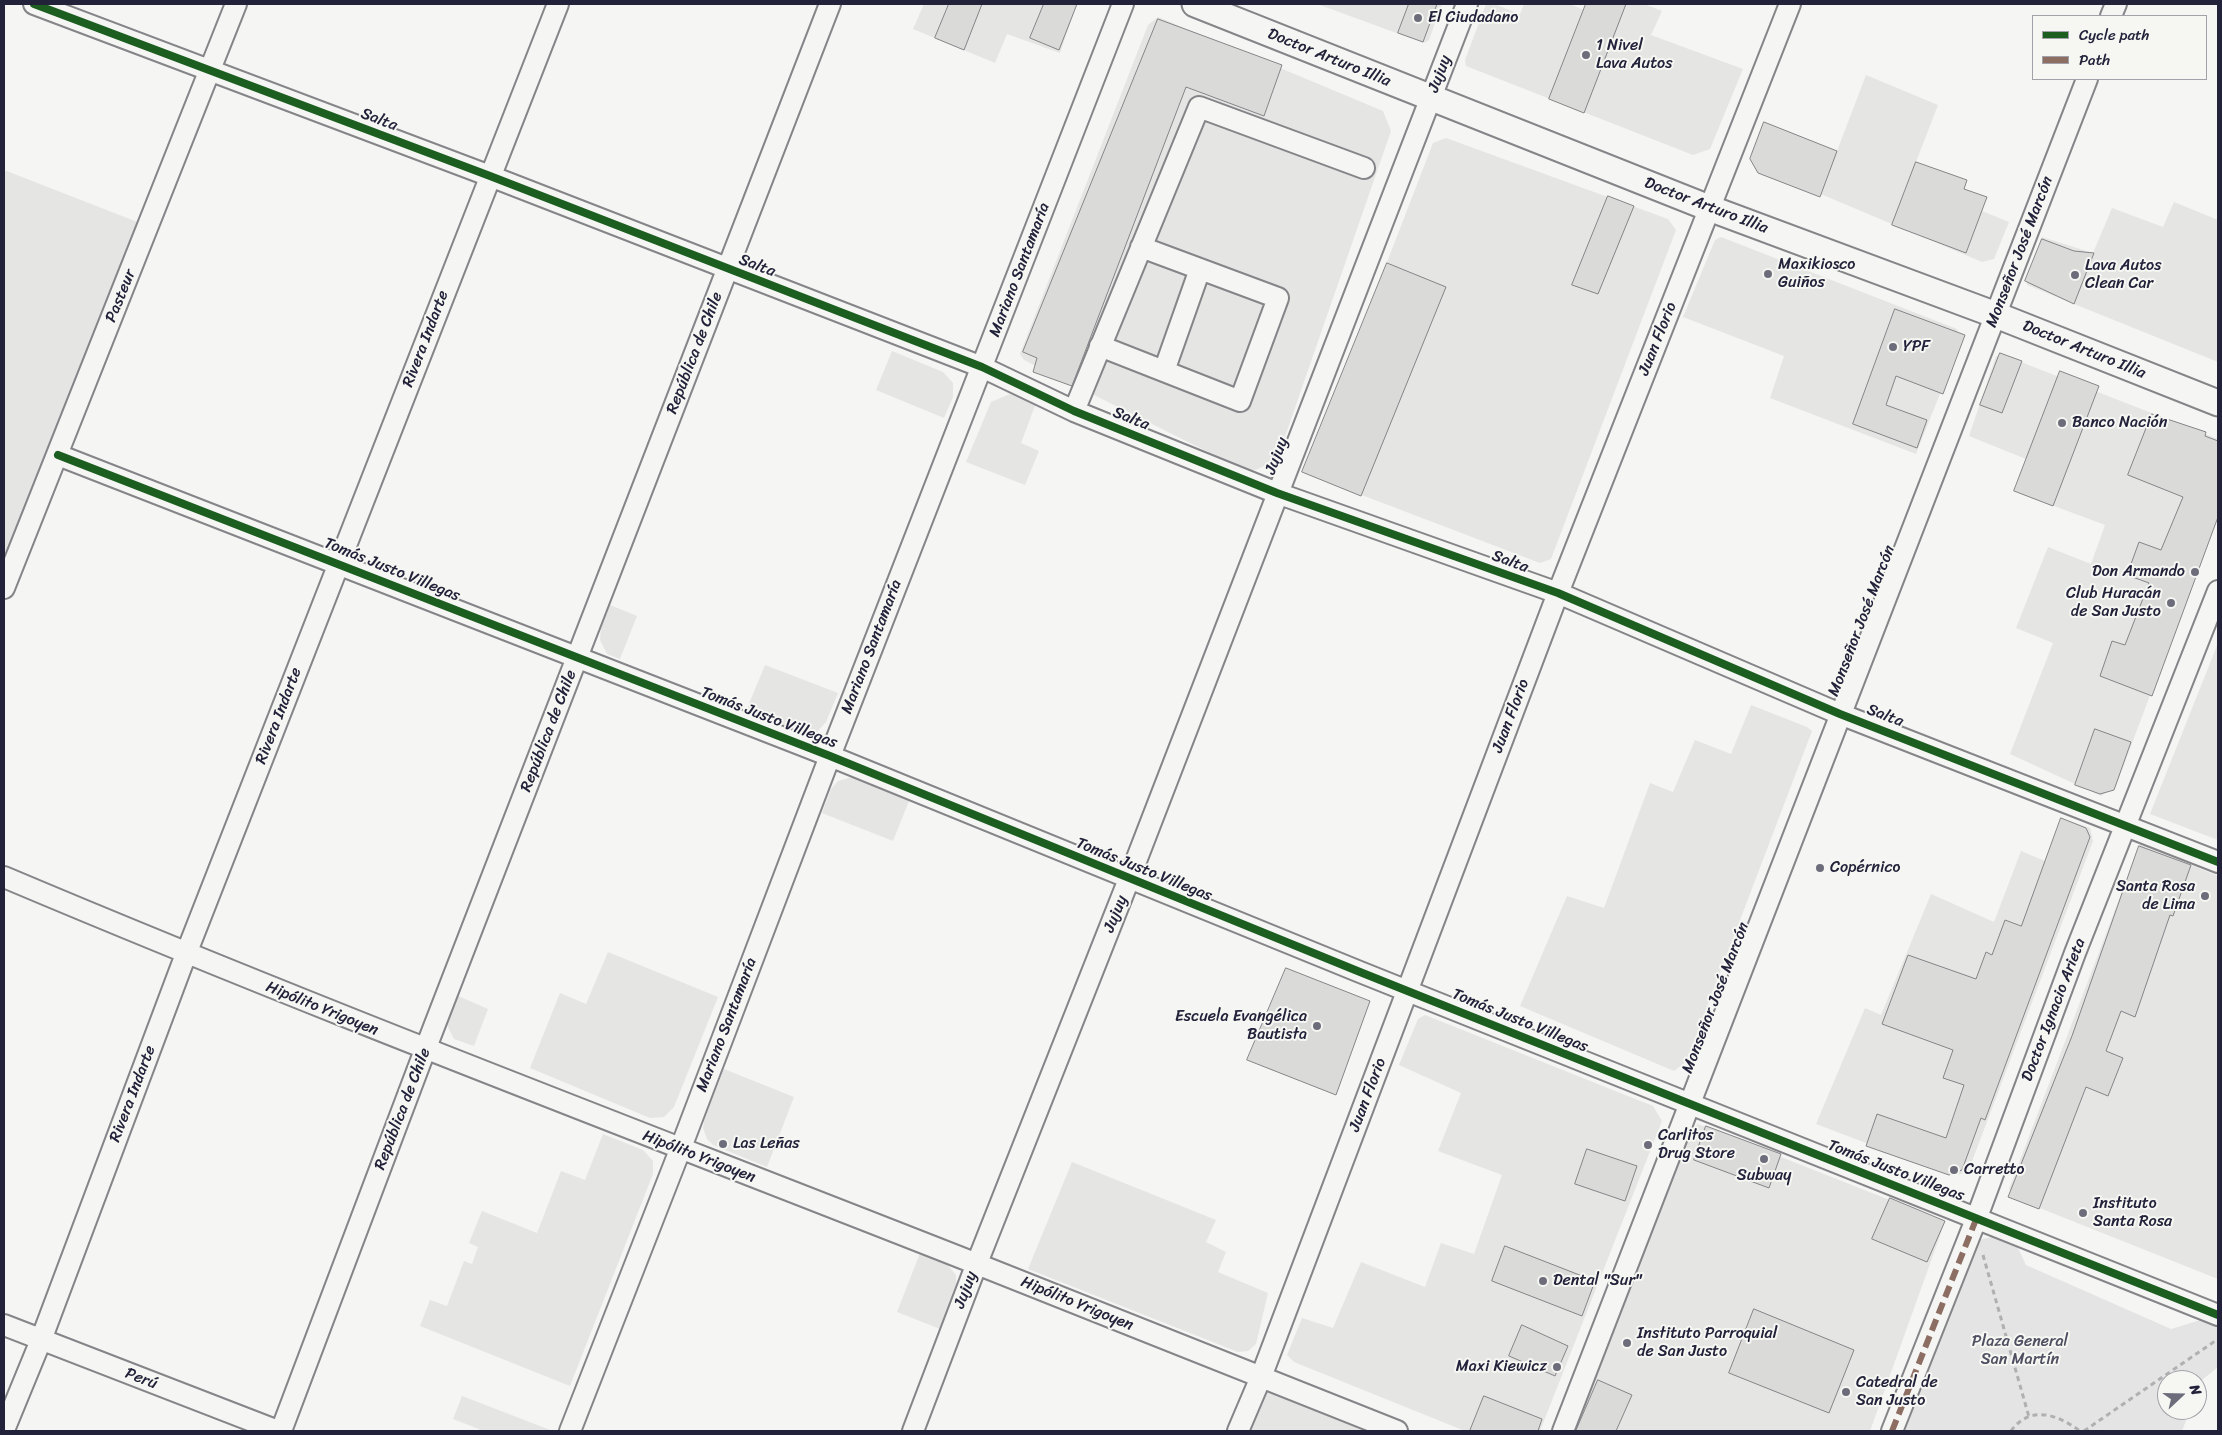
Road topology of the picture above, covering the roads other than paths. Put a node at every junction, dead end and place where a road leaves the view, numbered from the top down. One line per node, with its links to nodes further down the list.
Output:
1 (34, 4): 9 (street, Salta)
2 (236, 4): 9 (street, Pasteur)
3 (558, 4): 13 (street, Rivera Indarte)
4 (830, 4): 16 (street, República de Chile)
5 (1123, 4): 20 (street, Mariano Santamaría)
6 (1195, 4): 11 (main road, Doctor Arturo Illia)
7 (1467, 4): 11 (street, Jujuy)
8 (1790, 4): 14 (street, Juan Florio)
9 (210, 71): 13 (street, Salta); 24 (street, Pasteur)
10 (2087, 80): 18 (street, Monseñor José Marcón)
11 (1431, 99): 14 (main road, Doctor Arturo Illia); 25 (street, Jujuy)
12 (1364, 168): 15 (street)
13 (490, 176): 16 (street, Salta); 26 (street, Rivera Indarte)
14 (1709, 208): 18 (main road, Doctor Arturo Illia); 29 (street, Juan Florio)
15 (1141, 247): 17 (street); 19 (street)
16 (728, 269): 20 (street, Salta); 30 (street, República de Chile)
17 (1200, 269): 21 (street); 21 (street)
18 (1996, 315): 22 (main road, Doctor Arturo Illia); 31 (street, Monseñor José Marcón)
19 (1100, 346): 21 (street); 23 (street)
20 (982, 367): 23 (street, Salta); 32 (street, Mariano Santamaría)
21 (1164, 371)
22 (2218, 403)
23 (1074, 411): 25 (street, Salta)
24 (58, 455): 26 (street, Tomás Justo Villegas); 27 (street, Pasteur)
25 (1277, 493): 29 (street, Salta); 36 (street, Jujuy)
26 (338, 563): 30 (street, Tomás Justo Villegas); 37 (street, Rivera Indarte)
27 (4, 588)
28 (2218, 591): 33 (street, Doctor Ignacio Arieta)
29 (1558, 593): 31 (street, Salta); 38 (street, Juan Florio)
30 (576, 658): 32 (street, Tomás Justo Villegas); 39 (street, República de Chile)
31 (1840, 714): 33 (street, Salta); 40 (street, Monseñor José Marcón)
32 (830, 756): 36 (street, Tomás Justo Villegas); 41 (street, Mariano Santamaría)
33 (2126, 826): 34 (street, Salta); 42 (street, Doctor Ignacio Arieta)
34 (2218, 862)
35 (4, 877): 37 (street, Hipólito Yrigoyen)
36 (1129, 879): 38 (street, Tomás Justo Villegas); 43 (street, Jujuy)
37 (186, 954): 39 (street, Hipólito Yrigoyen); 46 (street, Rivera Indarte)
38 (1408, 990): 40 (street, Tomás Justo Villegas); 47 (street, Juan Florio)
39 (425, 1050): 41 (street, Hipólito Yrigoyen); 49 (street, República de Chile)
40 (1689, 1105): 42 (street, Tomás Justo Villegas); 54 (street, Monseñor José Marcón)
41 (680, 1150): 43 (street, Hipólito Yrigoyen); 50 (street, Mariano Santamaría)
42 (1976, 1217): 44 (street, Tomás Justo Villegas); 55 (street, Doctor Ignacio Arieta)
43 (976, 1263): 47 (street, Hipólito Yrigoyen); 51 (street, Jujuy)
44 (2218, 1315)
45 (4, 1325): 46 (street, Perú)
46 (41, 1340): 48 (street, Rivera Indarte); 49 (street, Perú)
47 (1261, 1377): 52 (street, Juan Florio); 53 (street, Hipólito Yrigoyen)
48 (4, 1430)
49 (279, 1431)
50 (570, 1431)
51 (913, 1431)
52 (1238, 1431)
53 (1397, 1431)
54 (1563, 1431)
55 (1892, 1431)

